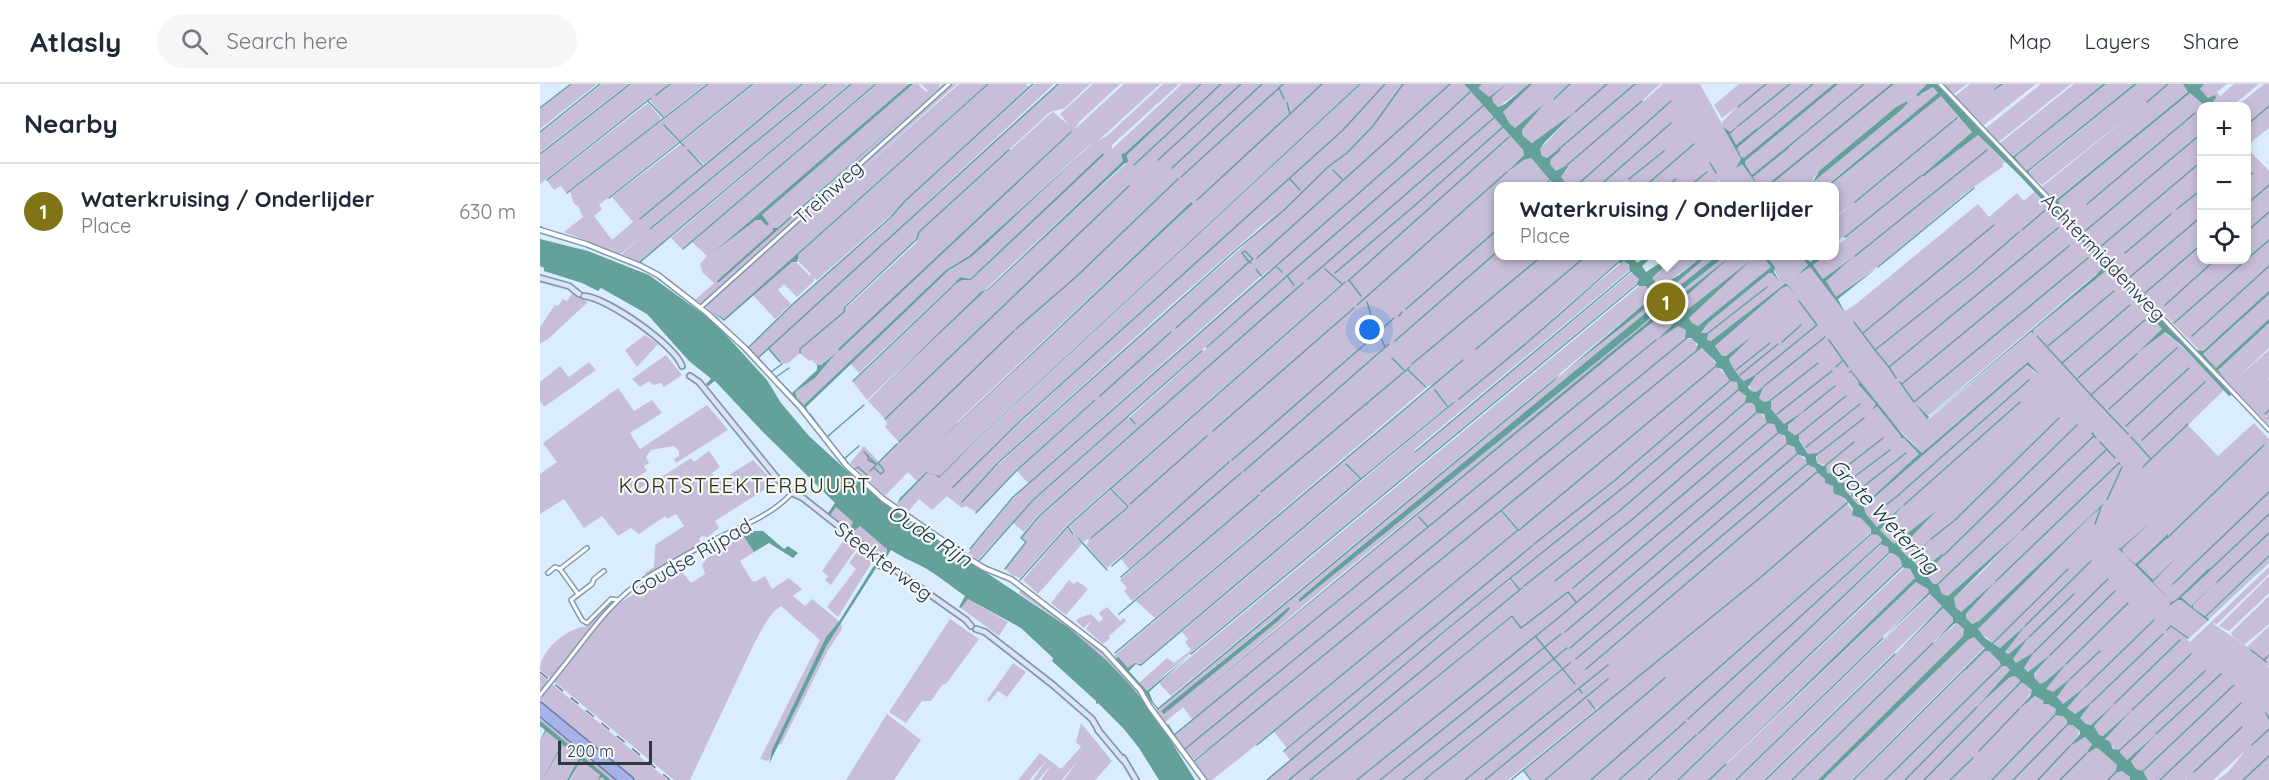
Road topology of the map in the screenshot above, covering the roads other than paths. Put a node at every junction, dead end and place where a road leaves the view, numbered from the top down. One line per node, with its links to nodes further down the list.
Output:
1 (949, 84): 5 (street, Treinweg)
2 (1940, 84): 6 (street, Achtermiddenweg)
3 (540, 230): 5 (street)
4 (540, 278): 7 (main road, Steekterweg)
5 (700, 308): 20 (street)
6 (2269, 430)
7 (792, 493): 13 (street, Goudse Rijpad); 19 (main road, Steekterweg)
8 (587, 548): 9 (street)
9 (560, 569): 11 (street); 12 (street, Goudse Rijpad)
10 (604, 571): 12 (street, Goudse Rijpad)
11 (548, 573)
12 (578, 594): 13 (street, Goudse Rijpad)
13 (618, 600): 14 (street, Goudse Rijpad, bridge)
14 (540, 695)
15 (540, 706): 18 (highway)
16 (540, 712): 17 (highway)
17 (622, 780)
18 (630, 780)
19 (1136, 780)
20 (1204, 780)

